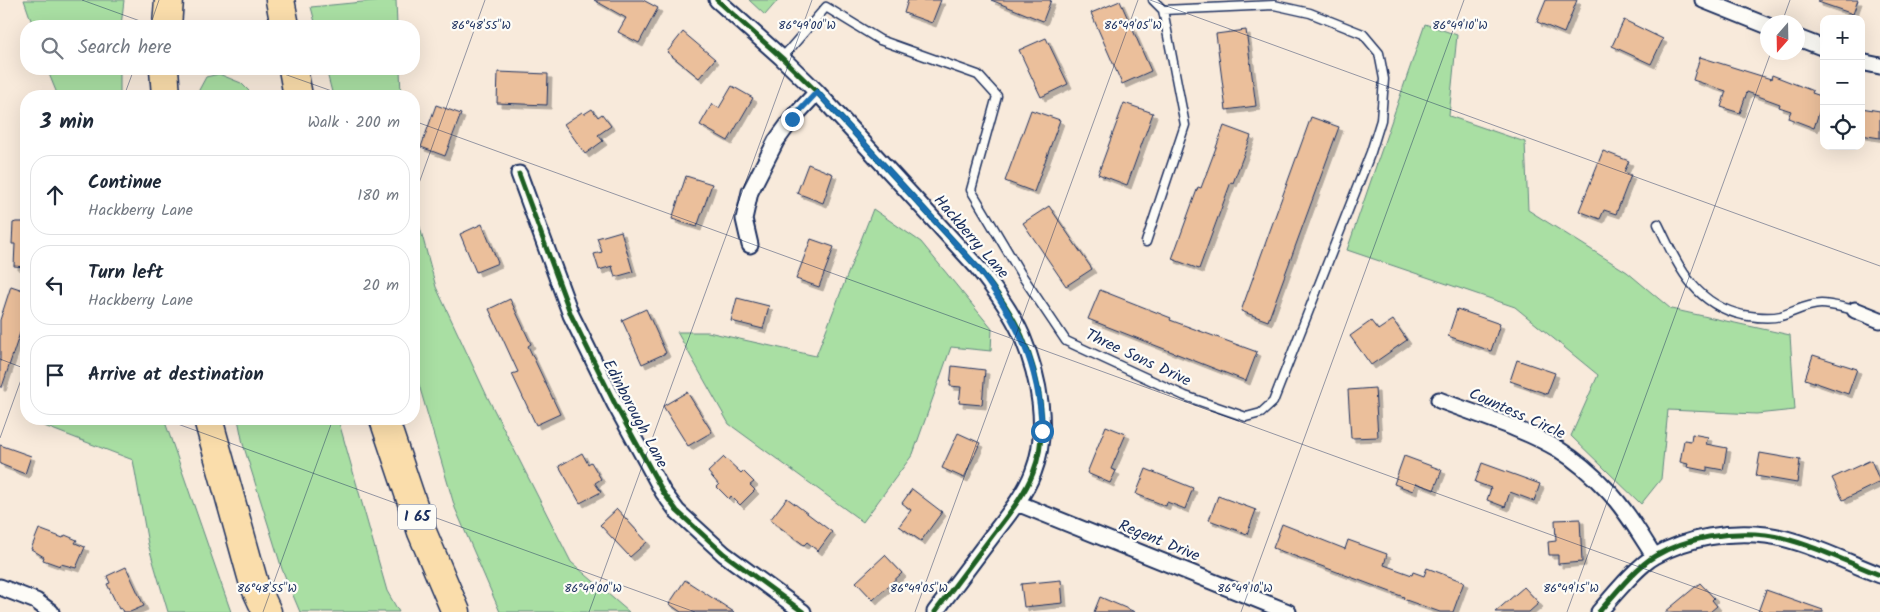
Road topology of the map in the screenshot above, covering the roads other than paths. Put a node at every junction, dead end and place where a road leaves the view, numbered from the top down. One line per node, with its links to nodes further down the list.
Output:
1 (168, 0): 8 (highway)
2 (280, 0): 9 (highway)
3 (717, 0): 13 (street, Hackberry Lane)
4 (1153, 0): 7 (lane)
5 (1703, 0): 10 (street)
6 (825, 4): 7 (lane, Three Sons Drive); 13 (lane, Three Sons Drive)
7 (1163, 10): 23 (lane)
8 (167, 20)
9 (284, 20)
10 (1760, 23)
11 (1805, 41): 12 (street)
12 (1820, 46)
13 (782, 58): 20 (street, Hackberry Lane)
14 (1865, 63): 15 (street)
15 (1880, 66)
16 (164, 75): 18 (highway)
17 (294, 75): 19 (highway)
18 (166, 90)
19 (297, 90)
20 (817, 92): 24 (street); 30 (street, Hackberry Lane)
21 (519, 174): 37 (street, Edinborough Lane)
22 (1658, 224): 25 (lane)
23 (1146, 242)
24 (750, 245)
25 (1855, 310): 26 (street)
26 (1880, 320)
27 (1439, 400): 31 (street, Countess Circle)
28 (210, 425): 35 (highway)
29 (386, 425): 36 (highway, I 65)
30 (1017, 503): 38 (street, Hackberry Lane); 39 (street, Regent Drive)
31 (1654, 556): 32 (street); 40 (street)
32 (1880, 575)
33 (0, 587): 34 (street)
34 (51, 612)
35 (267, 612)
36 (456, 612)
37 (803, 612)
38 (935, 612)
39 (1288, 612)
40 (1599, 612)

